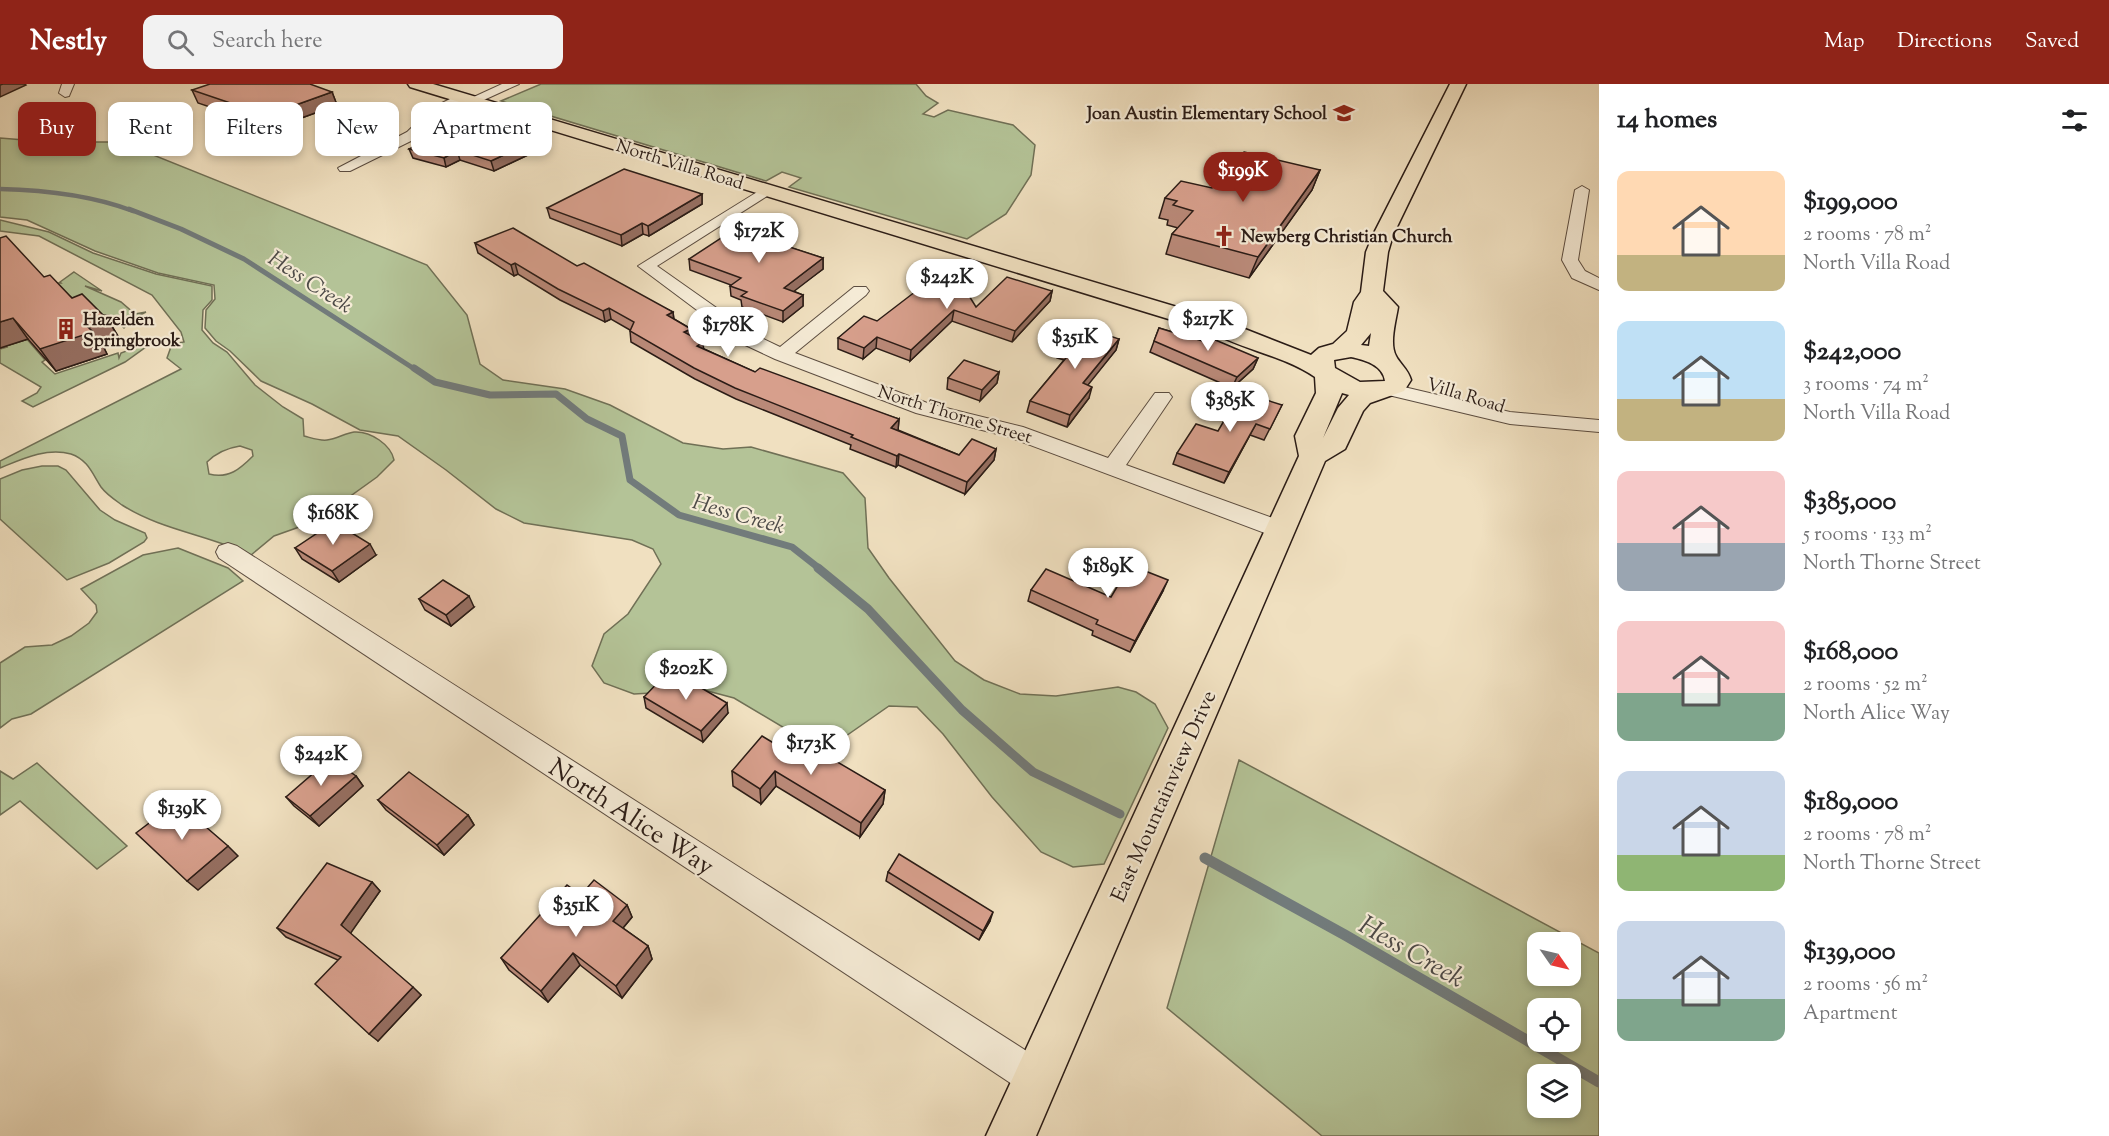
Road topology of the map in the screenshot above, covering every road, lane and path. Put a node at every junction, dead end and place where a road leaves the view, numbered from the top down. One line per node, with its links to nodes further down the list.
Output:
1 (416, 84): 4 (main road, North Villa Road)
2 (513, 84): 4 (street)
3 (1458, 84): 10 (main road)
4 (465, 100): 5 (street); 6 (main road, North Villa Road)
5 (345, 168)
6 (767, 190): 11 (street, North Thorne Street); 12 (main road, North Villa Road)
7 (1582, 190): 8 (street)
8 (1599, 285)
9 (860, 291): 11 (street)
10 (1372, 292): 12 (main road); 13 (main road)
11 (782, 355): 17 (street, North Thorne Street)
12 (1331, 362): 13 (main road); 13 (main road, North Villa Road); 16 (main road, East Mountainview Drive)
13 (1385, 377): 15 (street, Villa Road); 16 (main road)
14 (1162, 397): 17 (street)
15 (1599, 426)
16 (1313, 456): 18 (main road, East Mountainview Drive)
17 (1113, 468): 18 (street, North Thorne Street)
18 (1281, 530): 20 (main road, East Mountainview Drive)
19 (228, 552): 20 (street, North Alice Way)
20 (1037, 1079): 21 (main road, East Mountainview Drive)
21 (1011, 1136)

